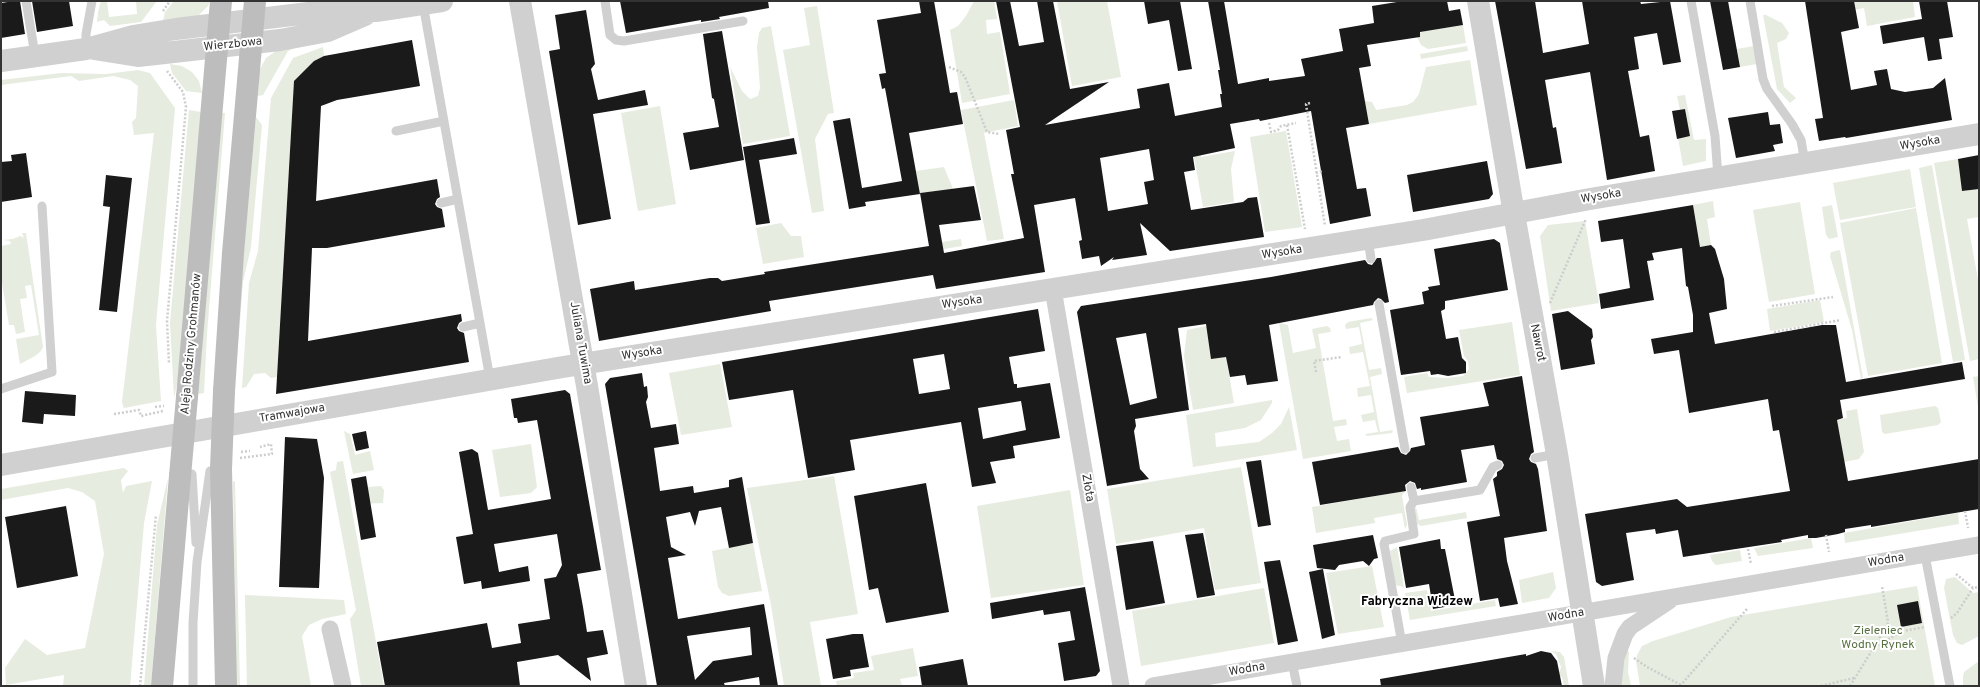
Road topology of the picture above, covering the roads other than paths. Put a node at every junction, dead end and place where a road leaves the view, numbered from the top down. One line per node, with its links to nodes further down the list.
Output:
1 (26, 1): 17 (lane)
2 (92, 1): 16 (lane)
3 (221, 1): 13 (main road, Aleja Rodziny Grohmanów)
4 (520, 1): 32 (street, Juliana Tuwima)
5 (605, 1): 12 (lane)
6 (1478, 1): 27 (street, Nawrot)
7 (1691, 1): 23 (lane)
8 (1750, 1): 22 (lane)
9 (433, 3): 11 (street, Wierzbowa); 19 (lane)
10 (254, 11): 11 (street, Wierzbowa); 13 (street, Wierzbowa); 14 (main road)
11 (376, 11): 14 (street, Wierzbowa)
12 (743, 21)
13 (219, 24): 15 (main road, Aleja Rodziny Grohmanów); 16 (street, Wierzbowa)
14 (251, 43): 15 (street, Wierzbowa); 40 (main road, bridge)
15 (217, 47): 16 (street, Wierzbowa); 41 (main road, Aleja Rodziny Grohmanów, bridge)
16 (86, 48): 17 (street, Wierzbowa)
17 (35, 55): 18 (street, Wierzbowa)
18 (1, 61)
19 (444, 121): 20 (lane); 24 (lane)
20 (396, 131)
21 (1979, 134): 22 (street, Wysoka)
22 (1805, 163): 23 (street, Wysoka)
23 (1718, 177): 27 (street, Wysoka)
24 (458, 199): 25 (lane); 30 (lane)
25 (441, 203)
26 (42, 206): 34 (lane)
27 (1514, 214): 28 (street, Wysoka); 36 (street, Nawrot)
28 (1053, 289): 32 (street, Wysoka); 57 (street, Złota)
29 (1379, 304): 35 (lane)
30 (480, 323): 31 (lane); 33 (lane)
31 (463, 326)
32 (583, 364): 33 (street, Tramwajowa); 56 (street, Juliana Tuwima)
33 (490, 379): 38 (street, Tramwajowa)
34 (1, 389)
35 (1405, 449)
36 (1557, 454): 37 (lane); 48 (street, Nawrot)
37 (1535, 458)
38 (1, 465)
39 (1498, 465): 43 (lane)
40 (223, 466): 46 (lane); 54 (main road)
41 (186, 475): 46 (lane); 52 (main road, Aleja Rodziny Grohmanów)
42 (1411, 487): 43 (lane)
43 (1414, 501): 50 (lane)
44 (1979, 545): 45 (street, Wodna)
45 (1925, 555): 47 (street, Wodna); 62 (lane)
46 (197, 562): 53 (lane)
47 (1676, 597): 48 (street, Wodna); 61 (street)
48 (1582, 613): 50 (street, Wodna); 60 (street, Nawrot)
49 (330, 629): 55 (street)
50 (1402, 644): 51 (street, Wodna)
51 (1292, 662): 58 (street, Wodna); 59 (lane)
52 (162, 686)
53 (194, 686)
54 (226, 686)
55 (343, 686)
56 (636, 686)
57 (1121, 686)
58 (1154, 686)
59 (1297, 686)
60 (1594, 686)
61 (1613, 686)
62 (1950, 686)

